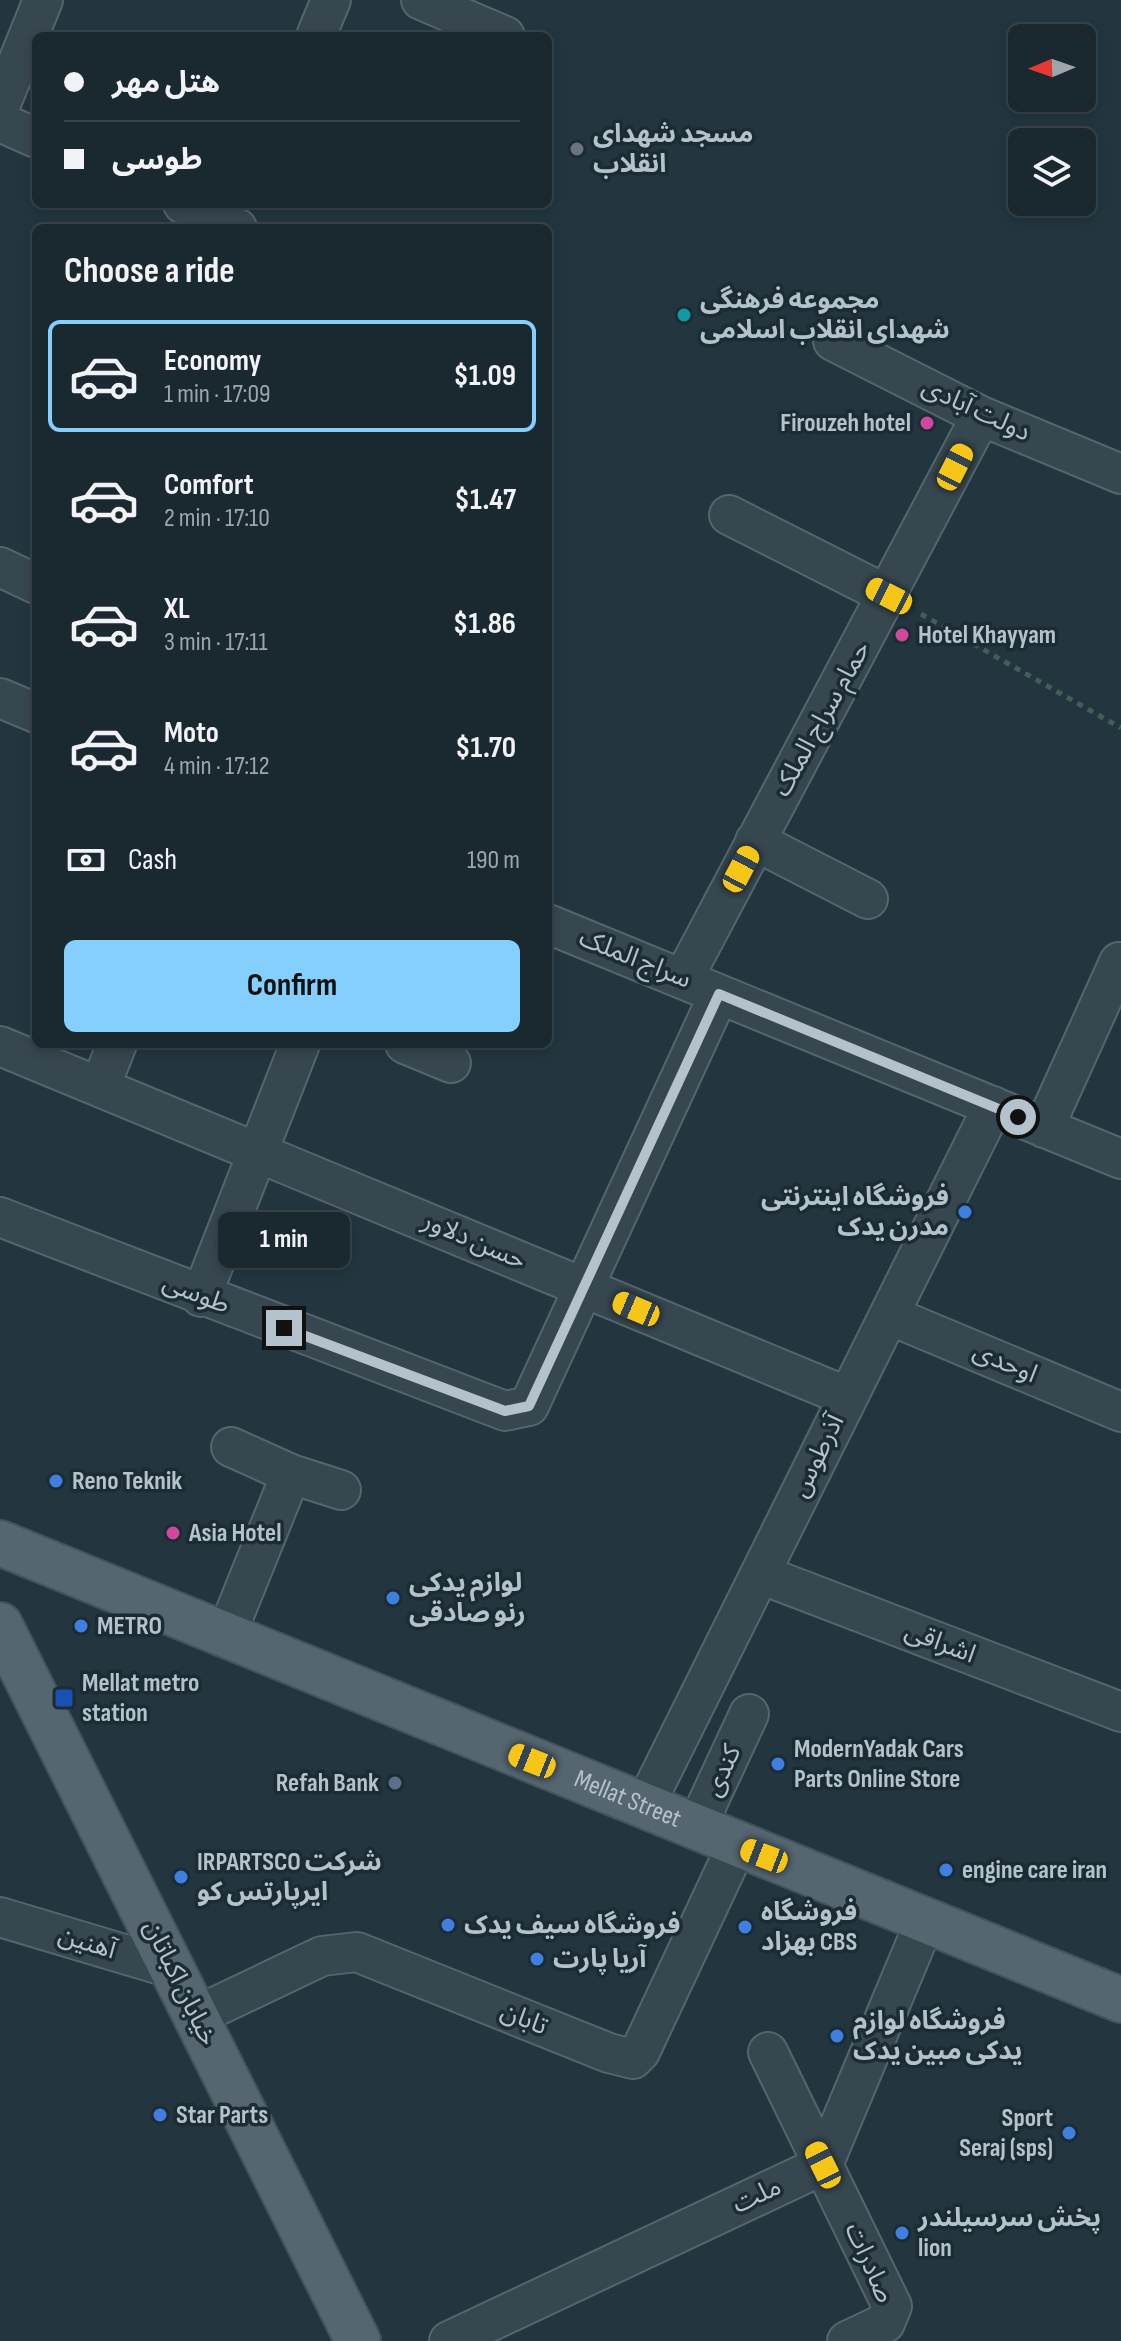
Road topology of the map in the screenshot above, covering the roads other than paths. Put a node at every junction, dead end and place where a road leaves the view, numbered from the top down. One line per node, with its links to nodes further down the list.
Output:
1 (43, 0): 6 (street)
2 (331, 0): 4 (street)
3 (450, 13): 5 (street)
4 (318, 32)
5 (495, 32)
6 (0, 106)
7 (0, 122): 8 (street)
8 (32, 136)
9 (192, 208): 10 (street)
10 (228, 224)
11 (833, 341): 12 (street, دولت آبادی)
12 (981, 416): 13 (street, دولت آبادی); 17 (street, حمام سراج الملک)
13 (1121, 474)
14 (729, 515): 17 (street)
15 (0, 567): 16 (street)
16 (32, 582)
17 (889, 596): 20 (street, حمام سراج الملک)
18 (0, 698): 19 (street)
19 (32, 711)
20 (755, 841): 21 (street); 24 (street, حمام سراج الملک)
21 (868, 899)
22 (552, 926): 24 (street, سراج الملک)
23 (1119, 962): 33 (street)
24 (683, 979): 25 (street, سراج الملک)
25 (719, 994): 32 (street, سراج الملک); 37 (street)
26 (0, 1046): 31 (street, حسن دلاور)
27 (115, 1048): 31 (street)
28 (298, 1048): 34 (street)
29 (415, 1048): 30 (street)
30 (451, 1063)
31 (100, 1087): 34 (street, حسن دلاور)
32 (993, 1106): 33 (street, سراج الملک); 39 (street, آذرطوس)
33 (1044, 1128): 35 (street, سراج الملک)
34 (256, 1150): 37 (street, حسن دلاور); 38 (street)
35 (1121, 1159)
36 (0, 1217): 38 (street, طوسی)
37 (585, 1288): 38 (street, طوسی); 40 (street, حسن دلاور)
38 (201, 1297)
39 (889, 1315): 40 (street, آذرطوس); 41 (street, اوحدی)
40 (848, 1397): 46 (street, آذرطوس)
41 (1121, 1412)
42 (231, 1447): 43 (street)
43 (291, 1474): 44 (street); 48 (street)
44 (341, 1490)
45 (0, 1543): 48 (main road, Mellat Street)
46 (760, 1574): 49 (street, اشراقی); 51 (street, آذرطوس)
47 (0, 1625): 56 (main road, خیابان اکباتان)
48 (226, 1635): 51 (main road, Mellat Street)
49 (1121, 1712)
50 (749, 1714): 52 (street, کندی)
51 (644, 1807): 52 (main road, Mellat Street)
52 (696, 1828): 53 (main road, Mellat Street)
53 (737, 1845): 55 (main road, Mellat Street); 58 (street, تابان)
54 (0, 1917): 56 (street, آهنین)
55 (926, 1919): 57 (main road, Mellat Street); 60 (street)
56 (174, 1969): 58 (main road, خیابان اکباتان)
57 (1121, 2000)
58 (196, 2016): 61 (main road, خیابان اکباتان)
59 (768, 2052): 60 (street, صادرات)
60 (823, 2165): 62 (street, ملت); 63 (street, صادرات)
61 (358, 2341)
62 (449, 2341)
63 (847, 2341)

